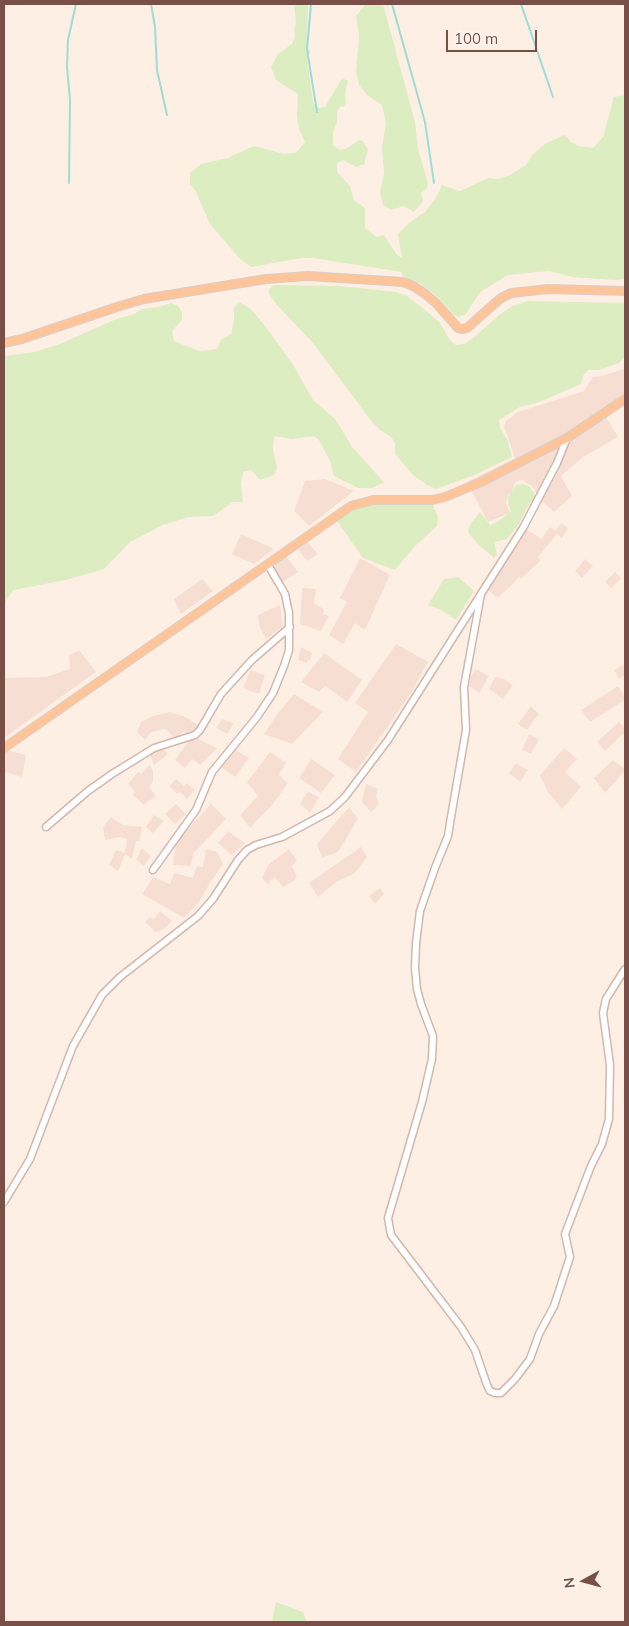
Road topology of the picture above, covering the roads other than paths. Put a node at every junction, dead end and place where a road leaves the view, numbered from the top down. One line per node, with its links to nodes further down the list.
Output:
1 (625, 291): 2 (main road)
2 (4, 343)
3 (625, 398): 4 (main road)
4 (567, 438): 5 (main road); 6 (street)
5 (268, 565): 7 (street); 8 (main road)
6 (481, 594): 11 (street); 12 (street)
7 (290, 628): 9 (street); 10 (street)
8 (4, 748)
9 (46, 827)
10 (153, 870)
11 (625, 969)
12 (4, 1202)

